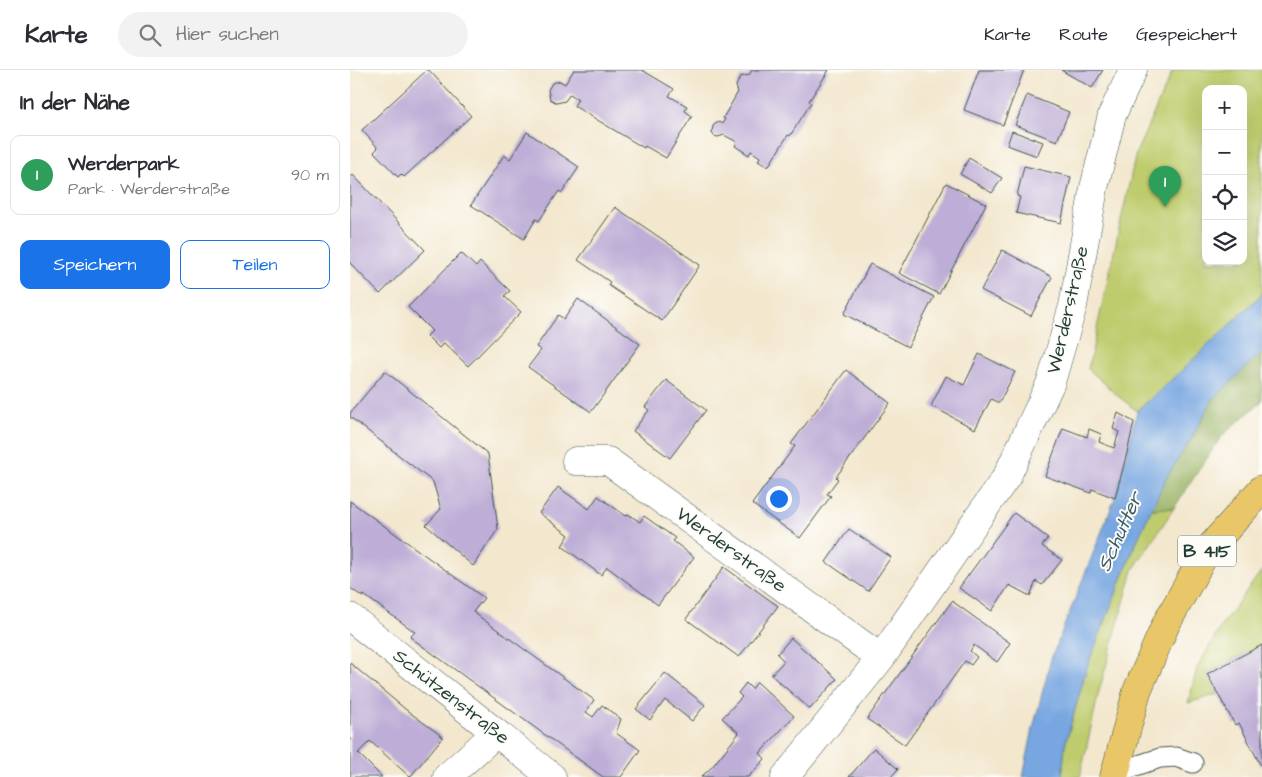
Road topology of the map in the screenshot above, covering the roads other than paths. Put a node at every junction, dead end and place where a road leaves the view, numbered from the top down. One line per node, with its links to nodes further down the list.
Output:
1 (1133, 70): 5 (street, Werderstraße)
2 (576, 461): 5 (street, Werderstraße)
3 (1262, 489): 8 (main road, B 415)
4 (350, 617): 6 (street, Schützenstraße)
5 (881, 658): 11 (street, Werderstraße)
6 (496, 733): 9 (street); 10 (street, Schützenstraße)
7 (1193, 762): 8 (lane)
8 (1114, 775)
9 (446, 777)
10 (552, 777)
11 (785, 777)

